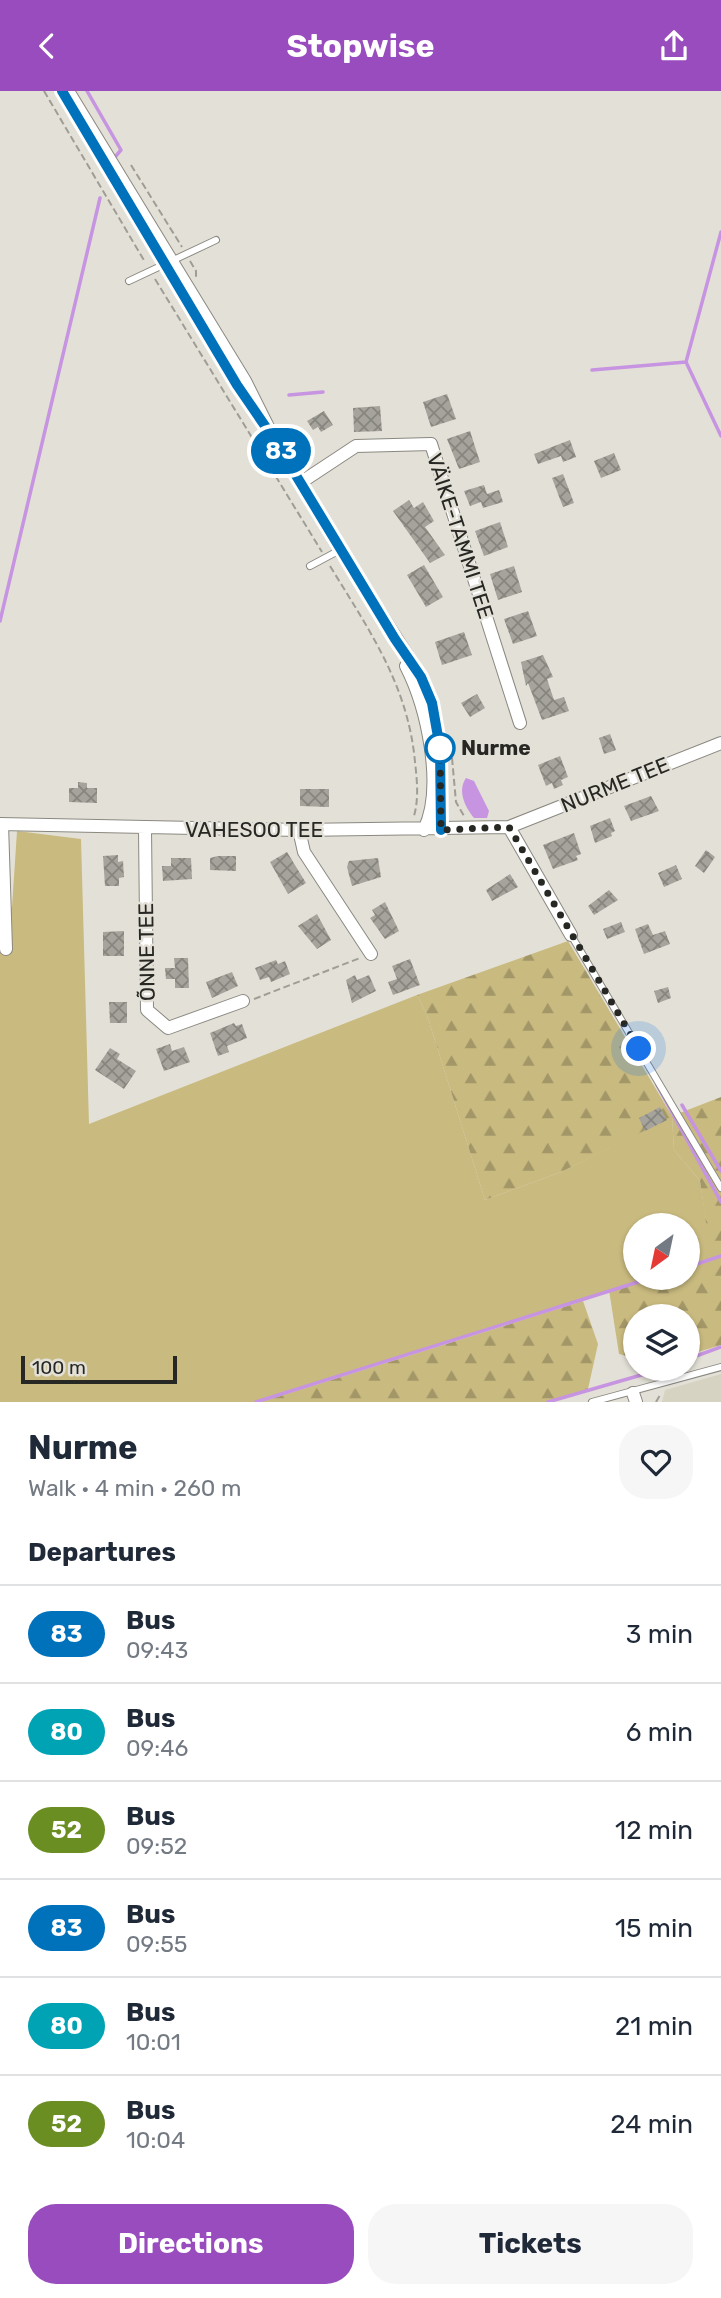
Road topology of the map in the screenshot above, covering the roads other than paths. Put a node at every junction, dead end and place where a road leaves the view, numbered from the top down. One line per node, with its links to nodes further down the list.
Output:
1 (62, 91): 4 (street)
2 (68, 91): 4 (street)
3 (216, 240): 4 (lane)
4 (168, 263): 5 (lane); 6 (street)
5 (129, 281)
6 (300, 483): 7 (street); 10 (street, VÄIKE-TAMMI TEE)
7 (340, 550): 8 (lane); 9 (street)
8 (310, 566)
9 (395, 639): 15 (street); 16 (street)
10 (520, 723)
11 (721, 743): 13 (street, NURME TEE)
12 (1, 824): 14 (street, VAHESOO TEE); 19 (street)
13 (509, 827): 16 (street, VAHESOO TEE); 18 (street)
14 (145, 829): 17 (street, VAHESOO TEE); 21 (street, ÕNNE TEE)
15 (417, 830): 16 (street, VAHESOO TEE); 17 (street, VAHESOO TEE)
16 (441, 830)
17 (299, 831): 20 (street)
18 (571, 935): 22 (lane)
19 (6, 949)
20 (370, 952)
21 (243, 1001)
22 (721, 1188)
23 (721, 1367): 24 (lane)
24 (634, 1398): 25 (lane)
25 (592, 1402)

